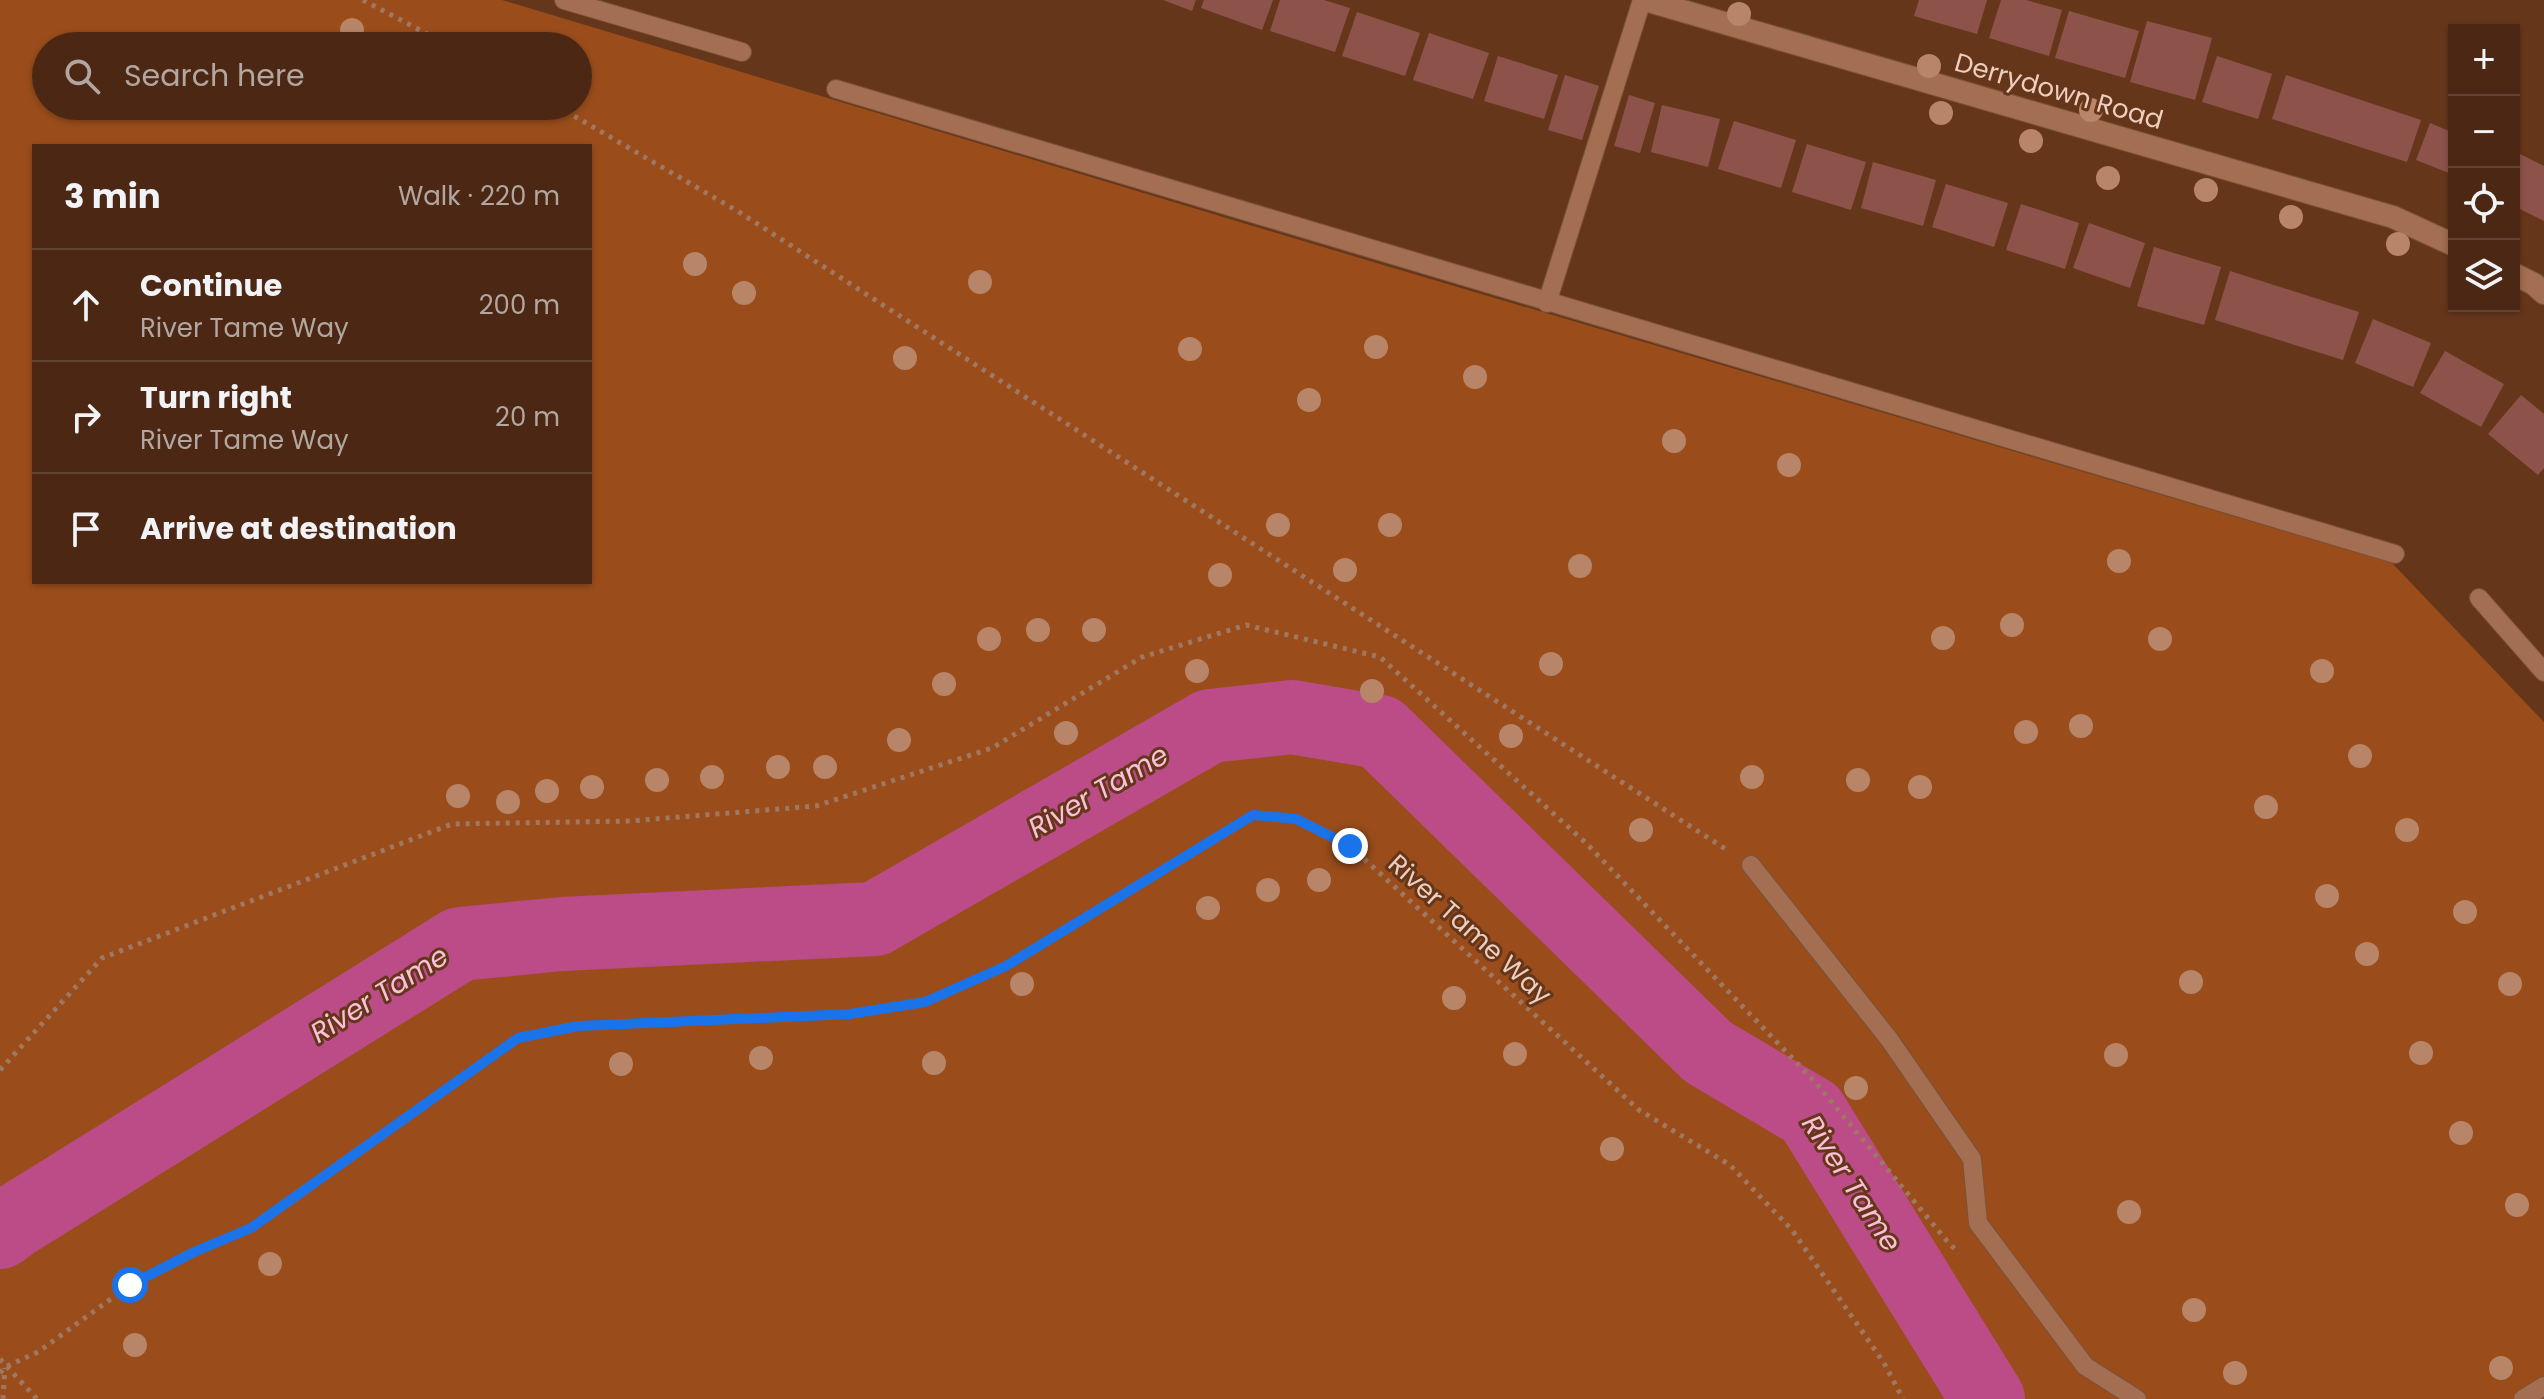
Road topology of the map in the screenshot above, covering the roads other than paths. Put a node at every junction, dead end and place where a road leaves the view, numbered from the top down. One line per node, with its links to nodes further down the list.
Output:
1 (564, 0): 3 (lane)
2 (1643, 0): 5 (street, Derrydown Road); 8 (lane)
3 (742, 52)
4 (836, 89): 8 (lane)
5 (2448, 242)
6 (2520, 278): 7 (street)
7 (2544, 293)
8 (1547, 303): 9 (lane)
9 (2395, 554)
10 (2479, 598): 11 (lane)
11 (2544, 672)
12 (1751, 865): 14 (lane)
13 (2544, 1386): 15 (lane)
14 (2137, 1399)
15 (2523, 1399)

